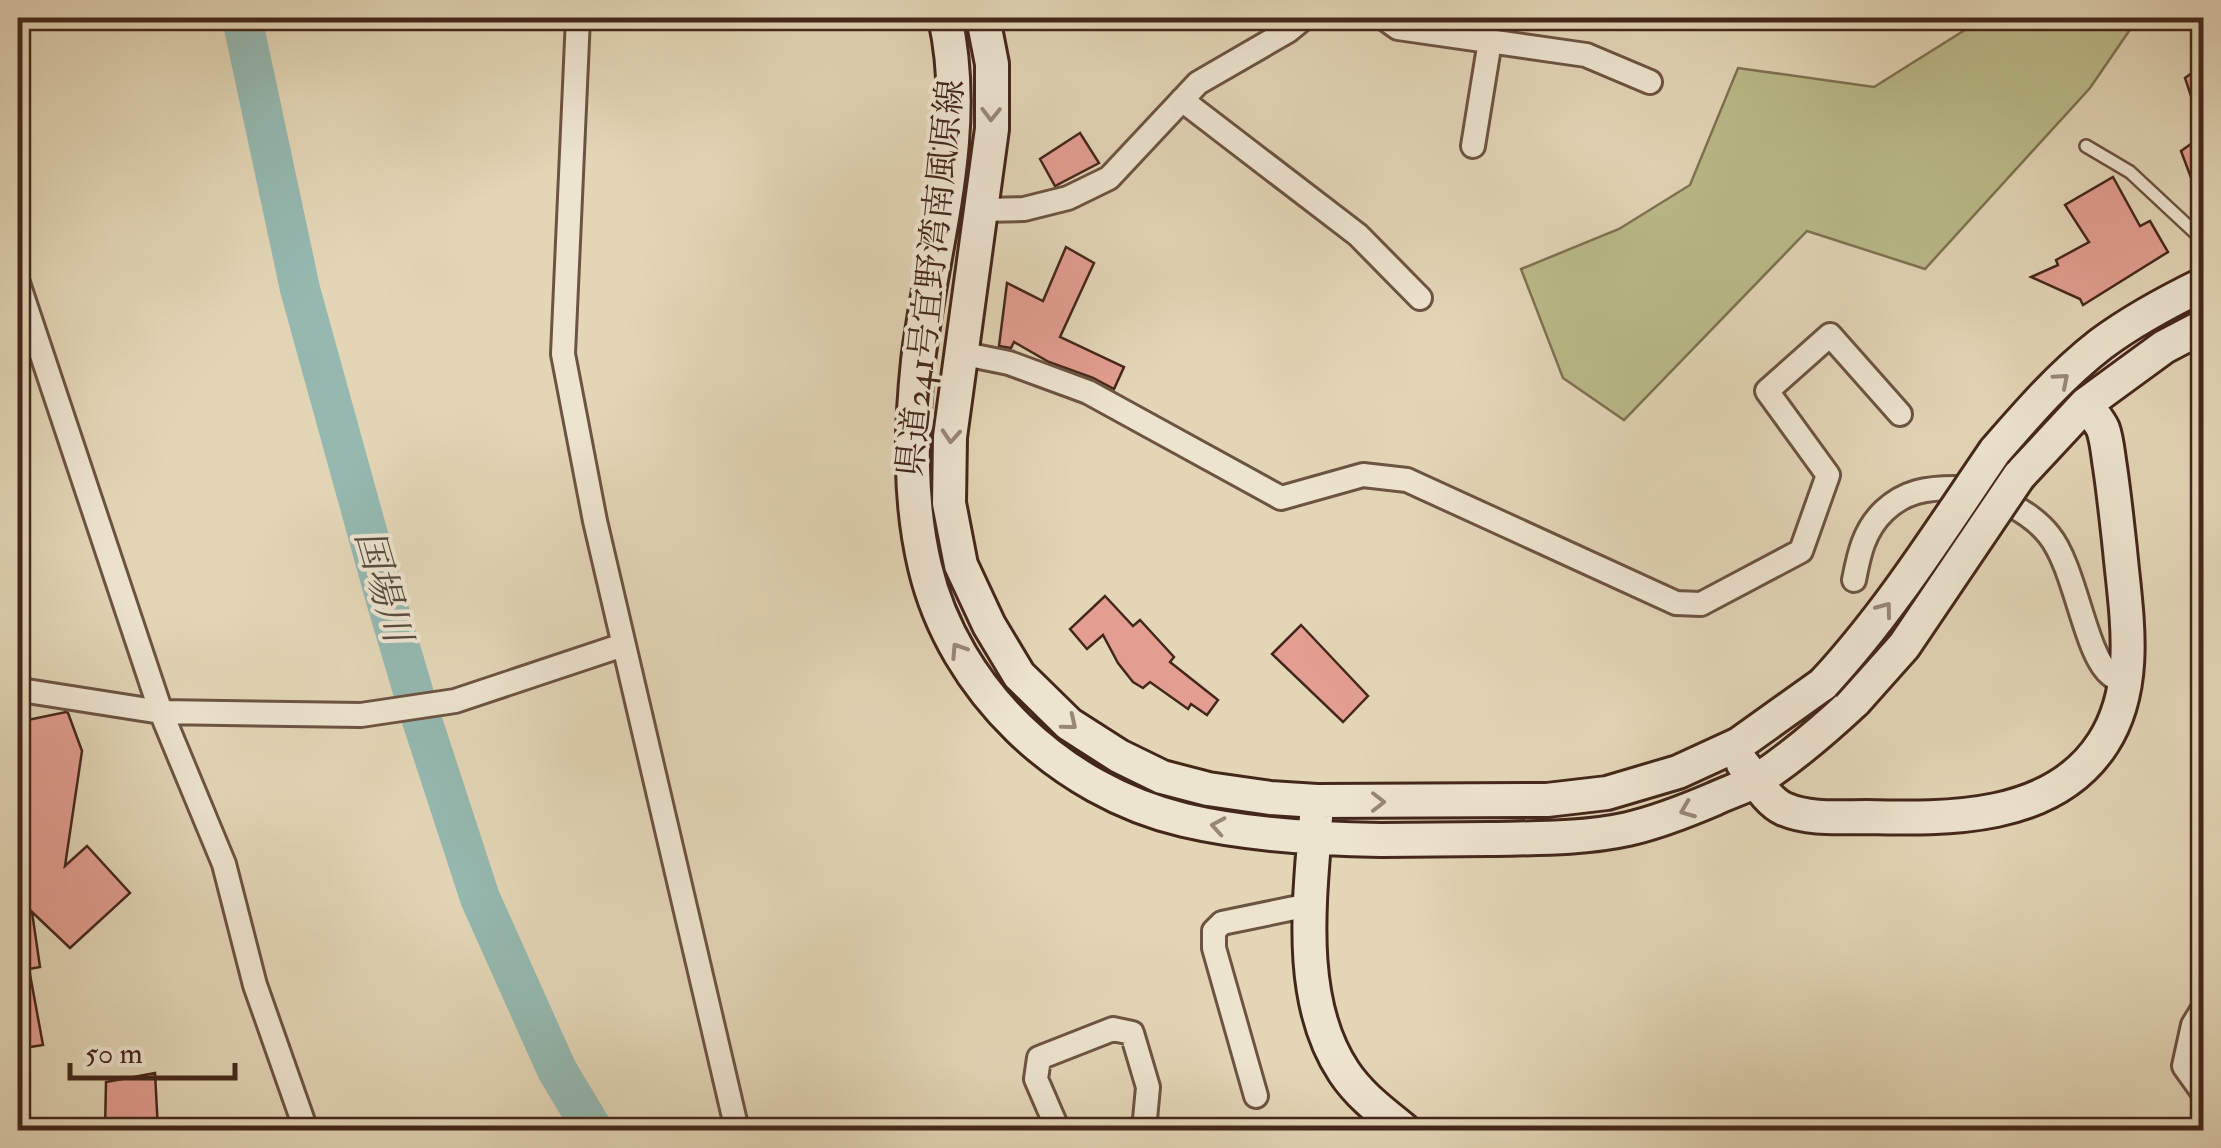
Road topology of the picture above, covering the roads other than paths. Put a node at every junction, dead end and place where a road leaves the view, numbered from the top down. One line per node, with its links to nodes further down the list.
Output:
1 (578, 18): 22 (street)
2 (946, 18): 29 (main road, 県道241号宜野湾南風原線, one-way to 2)
3 (983, 18): 12 (main road, 県道241号宜野湾南風原線, one-way to 12)
4 (1304, 18): 9 (street)
5 (1384, 18): 6 (street)
6 (1455, 27): 7 (street)
7 (1490, 41): 8 (street); 10 (street)
8 (1650, 82)
9 (1182, 100): 12 (street); 16 (street)
10 (1473, 146)
11 (2086, 146): 13 (lane)
12 (980, 210): 18 (main road, 県道241号宜野湾南風原線)
13 (2204, 241)
14 (18, 283): 25 (street)
15 (2204, 284): 26 (main road, 県道241号宜野湾南風原線, one-way to 15, bridge)
16 (1420, 298)
17 (2204, 326): 19 (main road, 県道241号宜野湾南風原線)
18 (960, 354): 20 (street); 28 (main road, 県道241号宜野湾南風原線, one-way to 28)
19 (2086, 404): 23 (main road); 27 (main road, 県道241号宜野湾南風原線, bridge)
20 (1900, 414)
21 (1854, 580): 23 (street)
22 (623, 645): 25 (street); 35 (street)
23 (2125, 682): 27 (main road)
24 (18, 686): 25 (street)
25 (161, 712): 34 (street)
26 (1730, 748): 27 (main road); 28 (main road, 県道241号宜野湾南風原線, one-way to 26)
27 (1756, 780): 29 (main road, 県道241号宜野湾南風原線, one-way to 29)
28 (1318, 801): 29 (main road)
29 (1314, 838): 30 (main road)
30 (1310, 905): 33 (street); 38 (main road)
31 (2204, 1006): 32 (street)
32 (2204, 1094)
33 (1256, 1096)
34 (306, 1130)
35 (736, 1130)
36 (1058, 1130): 37 (street)
37 (1144, 1130)
38 (1404, 1130)

